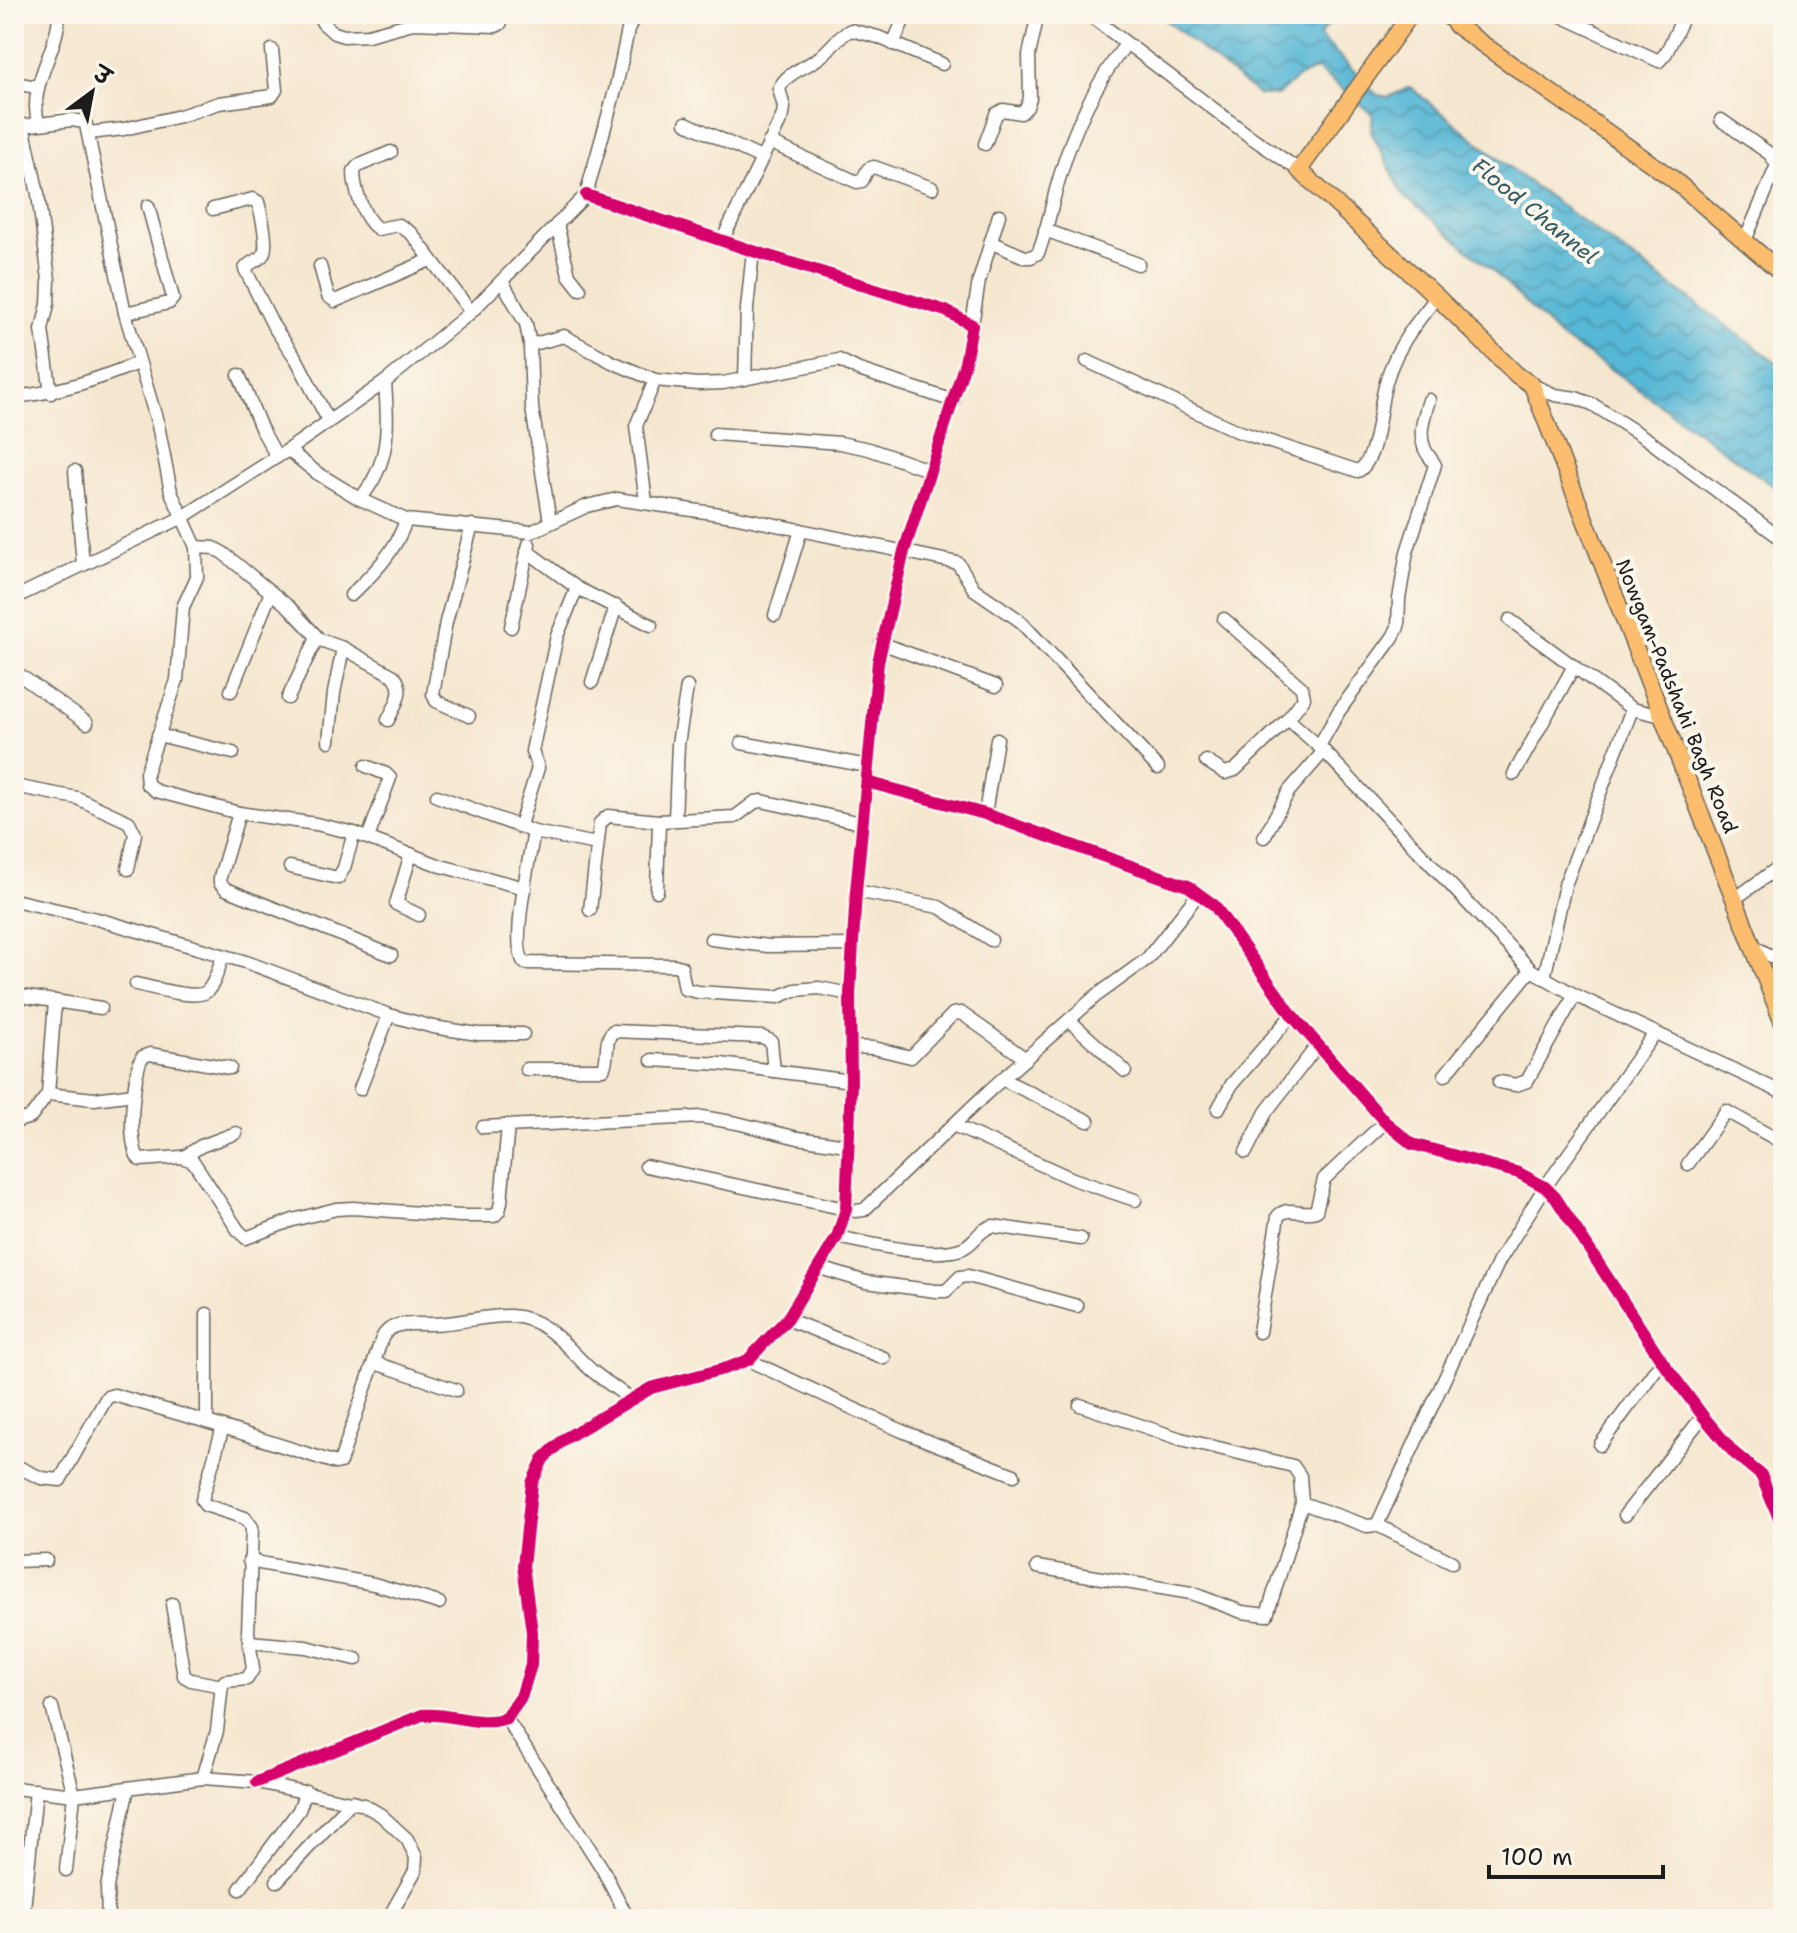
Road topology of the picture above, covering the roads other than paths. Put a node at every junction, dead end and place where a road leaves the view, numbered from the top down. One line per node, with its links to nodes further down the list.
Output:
1 (59, 14): 17 (street)
2 (318, 14): 3 (street)
3 (505, 14)
4 (635, 14): 29 (street)
5 (906, 14): 12 (street)
6 (1038, 14): 24 (street)
7 (1088, 14): 13 (street)
8 (1411, 14): 27 (main road)
9 (1447, 14): 37 (main road)
10 (1557, 14): 11 (street)
11 (1685, 14)
12 (893, 44): 15 (street); 23 (street)
13 (1126, 44): 27 (street); 34 (street)
14 (272, 50): 22 (street)
15 (942, 64)
16 (14, 83): 17 (street)
17 (37, 87): 19 (street)
18 (1721, 120): 37 (street)
19 (38, 122): 21 (street); 22 (street)
20 (686, 123): 26 (street)
21 (19, 126): 57 (street)
22 (89, 133): 47 (street)
23 (769, 142): 26 (street); 28 (street)
24 (985, 144)
25 (391, 152): 39 (street)
26 (761, 158): 35 (street)
27 (1304, 163): 45 (main road)
28 (932, 188)
29 (586, 195): 33 (street); 35 (street)
30 (148, 206): 47 (street)
31 (213, 209): 61 (street)
32 (999, 215): 36 (street)
33 (557, 224): 43 (street); 44 (street)
34 (1045, 230): 36 (street); 40 (street)
35 (722, 241): 38 (street)
36 (990, 242): 48 (street)
37 (1744, 243): 42 (main road)
38 (753, 251): 48 (street); 53 (street)
39 (430, 260): 41 (street); 46 (street)
40 (1138, 264)
41 (320, 266)
42 (1780, 271)
43 (502, 281): 46 (street); 49 (street)
44 (580, 289)
45 (1437, 297): 50 (street); 56 (main road)
46 (471, 312): 55 (street)
47 (125, 313): 51 (street)
48 (972, 325): 60 (street)
49 (530, 345): 54 (street); 70 (street)
50 (1087, 361)
51 (138, 363): 57 (street); 68 (street)
52 (239, 375): 63 (street)
53 (745, 379): 54 (street); 60 (street)
54 (655, 380): 67 (street)
55 (385, 382): 61 (street); 66 (street)
56 (1532, 385): 74 (street); 101 (main road, Nowgam-Padshahi Bagh Road)
57 (51, 393): 58 (street)
58 (14, 397)
59 (1429, 400): 109 (street)
60 (954, 401): 65 (street)
61 (328, 420): 63 (street)
62 (715, 434): 65 (street)
63 (283, 453): 66 (street); 68 (street)
64 (75, 471): 78 (street)
65 (931, 471): 77 (street)
66 (360, 499): 69 (street)
67 (646, 502): 70 (street); 72 (street)
68 (183, 517): 75 (street); 78 (street)
69 (406, 520): 71 (street); 81 (street)
70 (550, 522): 73 (street)
71 (472, 525): 73 (street); 100 (street)
72 (801, 530): 77 (street); 84 (street)
73 (531, 532): 76 (street)
74 (1783, 540)
75 (196, 547): 80 (street); 105 (street)
76 (527, 551): 79 (street); 88 (street)
77 (904, 551): 90 (street); 114 (street)
78 (83, 564): 82 (street)
79 (577, 588): 83 (street); 124 (street)
80 (271, 592): 89 (street); 97 (street)
81 (351, 595)
82 (14, 598)
83 (616, 606): 87 (street); 94 (street)
84 (775, 615)
85 (1224, 619): 102 (street)
86 (1510, 620): 92 (street)
87 (651, 625)
88 (511, 627)
89 (317, 638): 91 (street); 98 (street)
90 (881, 643): 95 (street); 113 (street)
91 (343, 648): 103 (street); 107 (street)
92 (1574, 666): 99 (street); 115 (street)
93 (14, 671): 104 (street)
94 (592, 682)
95 (996, 686)
96 (687, 687): 121 (street)
97 (231, 691)
98 (288, 698)
99 (1632, 709): 101 (street); 150 (street)
100 (469, 716)
101 (1662, 716): 138 (main road, Nowgam-Padshahi Bagh Road)
102 (1288, 719): 109 (street); 111 (street)
103 (388, 720)
104 (87, 723)
105 (158, 735): 110 (street); 119 (street)
106 (997, 739): 120 (street)
107 (329, 741)
108 (742, 743): 113 (street)
109 (1321, 749): 127 (street); 149 (street)
110 (233, 753)
111 (1206, 761)
112 (366, 766): 128 (street)
113 (868, 766): 116 (street)
114 (1158, 768)
115 (1514, 774)
116 (867, 782): 120 (street); 123 (street)
117 (14, 786): 133 (street)
118 (437, 796): 124 (street)
119 (239, 813): 126 (street); 146 (street)
120 (985, 814): 137 (street)
121 (675, 820): 122 (street); 123 (street)
122 (659, 821): 129 (street); 135 (street)
123 (861, 823): 136 (street)
124 (520, 825): 125 (street)
125 (534, 832): 129 (street); 134 (street)
126 (354, 833): 128 (street); 132 (street)
127 (1264, 837)
128 (368, 838): 130 (street)
129 (597, 844): 140 (street)
130 (411, 854): 134 (street); 141 (street)
131 (1783, 864): 138 (street)
132 (290, 867)
133 (128, 869)
134 (525, 888): 152 (street)
135 (657, 891)
136 (856, 891): 143 (street); 144 (street)
137 (1199, 893): 158 (street); 159 (street)
138 (1736, 898): 145 (main road, Nowgam-Padshahi Bagh Road)
139 (14, 900): 147 (street)
140 (590, 910)
141 (419, 915)
142 (711, 939): 144 (street)
143 (991, 940)
144 (853, 945): 152 (street)
145 (1754, 947): 148 (street); 160 (main road, Nowgam-Padshahi Bagh Road)
146 (391, 955)
147 (223, 956): 151 (street); 157 (street)
148 (1783, 962)
149 (1531, 970): 150 (street); 171 (street)
150 (1544, 978): 154 (street)
151 (136, 984)
152 (850, 994): 164 (street)
153 (14, 995): 155 (street)
154 (1575, 995): 161 (street); 174 (street)
155 (55, 1001): 156 (street); 177 (street)
156 (101, 1008)
157 (389, 1015): 162 (street); 175 (street)
158 (1292, 1015): 163 (street); 179 (street)
159 (1069, 1020): 165 (street); 170 (street)
160 (1783, 1023)
161 (1655, 1033): 176 (street); 193 (street)
162 (523, 1034)
163 (1317, 1046): 182 (street); 189 (street)
164 (851, 1047): 165 (street); 173 (street)
165 (1026, 1059): 172 (street)
166 (652, 1060): 169 (street)
167 (230, 1068): 178 (street)
168 (526, 1069): 169 (street)
169 (774, 1071): 173 (street)
170 (1125, 1071)
171 (1445, 1075)
172 (1004, 1080): 180 (street); 184 (street)
173 (851, 1081): 188 (street)
174 (1499, 1082)
175 (360, 1089)
176 (1783, 1093)
177 (48, 1094): 178 (street); 181 (street)
178 (134, 1094): 190 (street)
179 (1218, 1109)
180 (1088, 1121)
181 (14, 1122)
182 (1385, 1122): 193 (street); 202 (street)
183 (508, 1125): 185 (street); 188 (street); 190 (street)
184 (953, 1125): 194 (street); 195 (street)
185 (483, 1127)
186 (236, 1133): 190 (street)
187 (1783, 1143): 191 (street)
188 (847, 1145): 195 (street)
189 (1246, 1152)
190 (184, 1157)
191 (1688, 1164)
192 (646, 1166): 195 (street)
193 (1545, 1187): 205 (street); 218 (street)
194 (1135, 1200)
195 (846, 1209): 196 (street)
196 (837, 1237): 197 (street); 198 (street)
197 (1081, 1239)
198 (820, 1268): 199 (street); 201 (street)
199 (1077, 1306)
200 (207, 1314): 211 (street)
201 (787, 1319): 203 (street); 204 (street)
202 (1259, 1332)
203 (884, 1358)
204 (748, 1360): 208 (street); 215 (street)
205 (1662, 1361): 210 (street); 213 (street)
206 (375, 1363): 207 (street); 208 (street); 212 (street)
207 (456, 1390)
208 (630, 1399): 231 (street)
209 (1080, 1405): 216 (street)
210 (1703, 1416): 217 (street); 219 (street)
211 (207, 1422): 212 (street); 214 (street)
212 (223, 1427): 222 (street)
213 (1600, 1445)
214 (14, 1465)
215 (1014, 1475)
216 (1302, 1503): 218 (street); 224 (street)
217 (1625, 1515)
218 (1377, 1525): 223 (street)
219 (1783, 1528)
220 (46, 1560): 221 (street)
221 (14, 1561)
222 (249, 1561): 225 (street); 227 (street)
223 (1452, 1562)
224 (1037, 1567)
225 (439, 1603)
226 (172, 1604): 229 (street)
227 (249, 1642): 228 (street); 229 (street)
228 (356, 1659)
229 (222, 1686): 232 (street)
230 (52, 1707): 238 (street)
231 (506, 1718): 233 (street); 246 (street)
232 (203, 1778): 233 (street); 235 (street)
233 (257, 1782): 237 (street)
234 (14, 1788): 236 (street)
235 (128, 1788): 238 (street); 244 (street)
236 (36, 1790): 238 (street); 243 (street)
237 (306, 1791): 239 (street); 242 (street)
238 (74, 1795): 240 (street)
239 (352, 1801): 241 (street); 245 (street)
240 (66, 1870)
241 (277, 1881)
242 (240, 1889)
243 (23, 1919)
244 (108, 1919)
245 (388, 1919)
246 (628, 1919)

